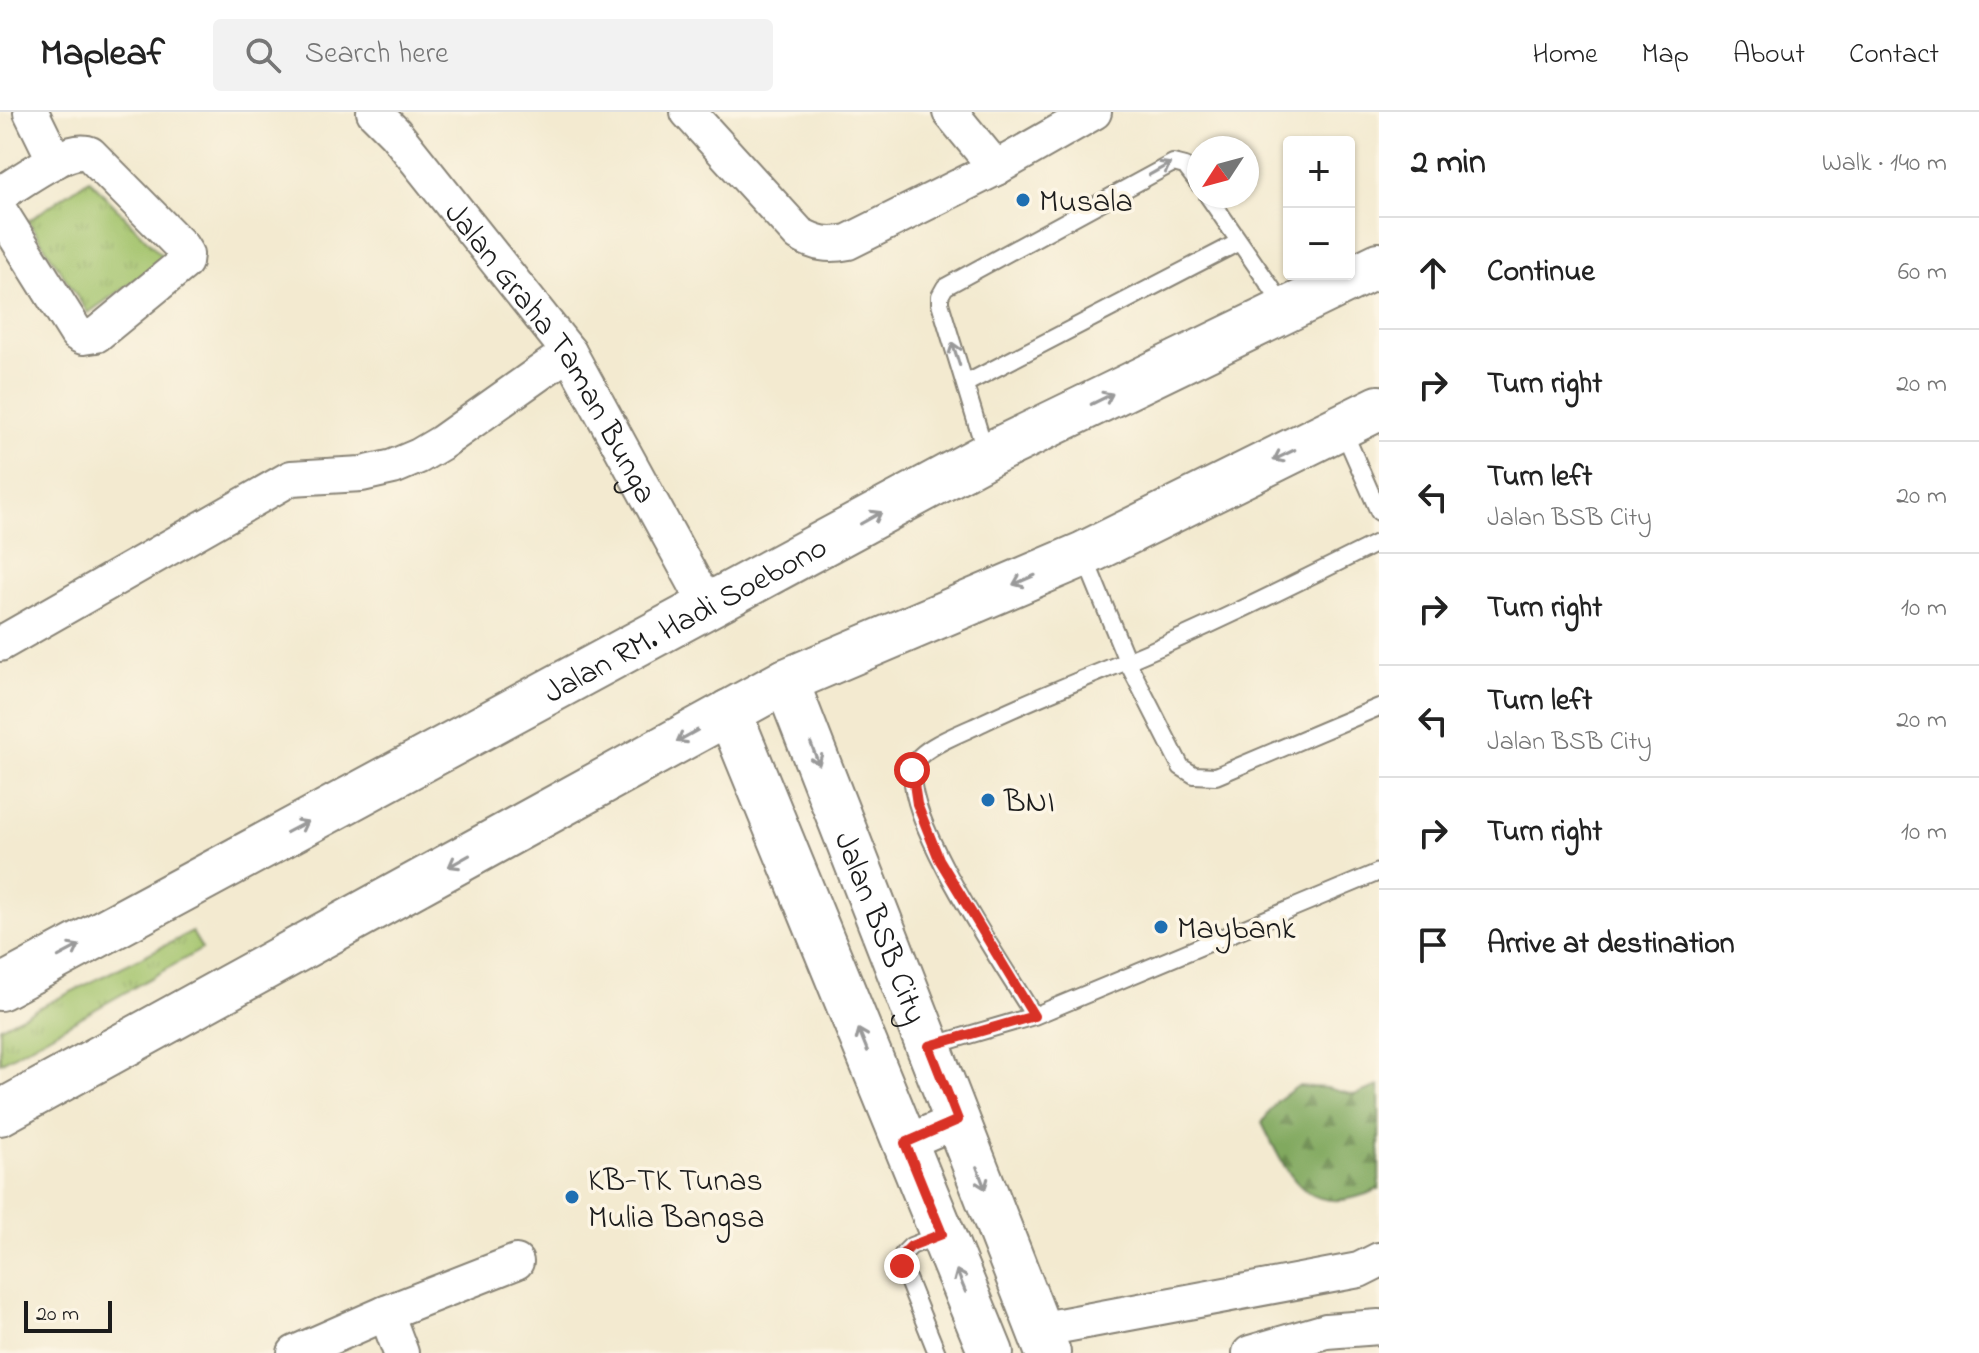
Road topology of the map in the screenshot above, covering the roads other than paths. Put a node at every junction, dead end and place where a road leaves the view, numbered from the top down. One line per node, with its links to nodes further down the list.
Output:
1 (31, 112): 6 (street)
2 (374, 112): 15 (street, Jalan Graha Taman Bunga)
3 (688, 112): 7 (street)
4 (950, 112): 7 (street)
5 (1094, 112): 7 (street)
6 (55, 161): 9 (street); 11 (street)
7 (996, 168)
8 (1187, 169): 16 (lane, one-way to 8)
9 (0, 194)
10 (1216, 208): 12 (lane)
11 (0, 211)
12 (1239, 242): 14 (lane); 16 (lane)
13 (1379, 265): 14 (main road, Jalan RM. Hadi Soebono)
14 (1286, 309): 18 (main road, Jalan RM. Hadi Soebono, one-way to 14)
15 (569, 352): 22 (street, Jalan Graha Taman Bunga); 23 (street)
16 (965, 384): 18 (lane)
17 (1360, 417): 19 (lane); 21 (main road, one-way to 21)
18 (987, 455): 22 (main road, Jalan RM. Hadi Soebono, one-way to 18)
19 (1379, 512)
20 (1379, 542): 24 (lane)
21 (1084, 554): 24 (lane); 25 (main road, one-way to 25)
22 (707, 605): 29 (main road, Jalan RM. Hadi Soebono, one-way to 22)
23 (0, 644)
24 (1127, 661): 26 (lane); 30 (lane)
25 (786, 681): 27 (main road); 31 (main road, Jalan BSB City, one-way to 31)
26 (1379, 707)
27 (729, 712): 32 (main road, one-way to 32); 34 (main road, Jalan BSB City, one-way to 27)
28 (1379, 872): 30 (lane)
29 (0, 988)
30 (1034, 1016): 31 (lane)
31 (929, 1046): 33 (main road, Jalan BSB City)
32 (0, 1113)
33 (958, 1120): 34 (street); 40 (main road, Jalan BSB City, one-way to 40)
34 (905, 1143): 35 (main road, Jalan BSB City)
35 (942, 1234): 43 (lane); 44 (main road, Jalan BSB City, one-way to 35)
36 (1379, 1260): 40 (street)
37 (516, 1262): 38 (street)
38 (386, 1313): 41 (street); 42 (street)
39 (1379, 1327): 45 (street)
40 (1043, 1342)
41 (295, 1353)
42 (401, 1353)
43 (937, 1353)
44 (991, 1353)
45 (1250, 1353)

